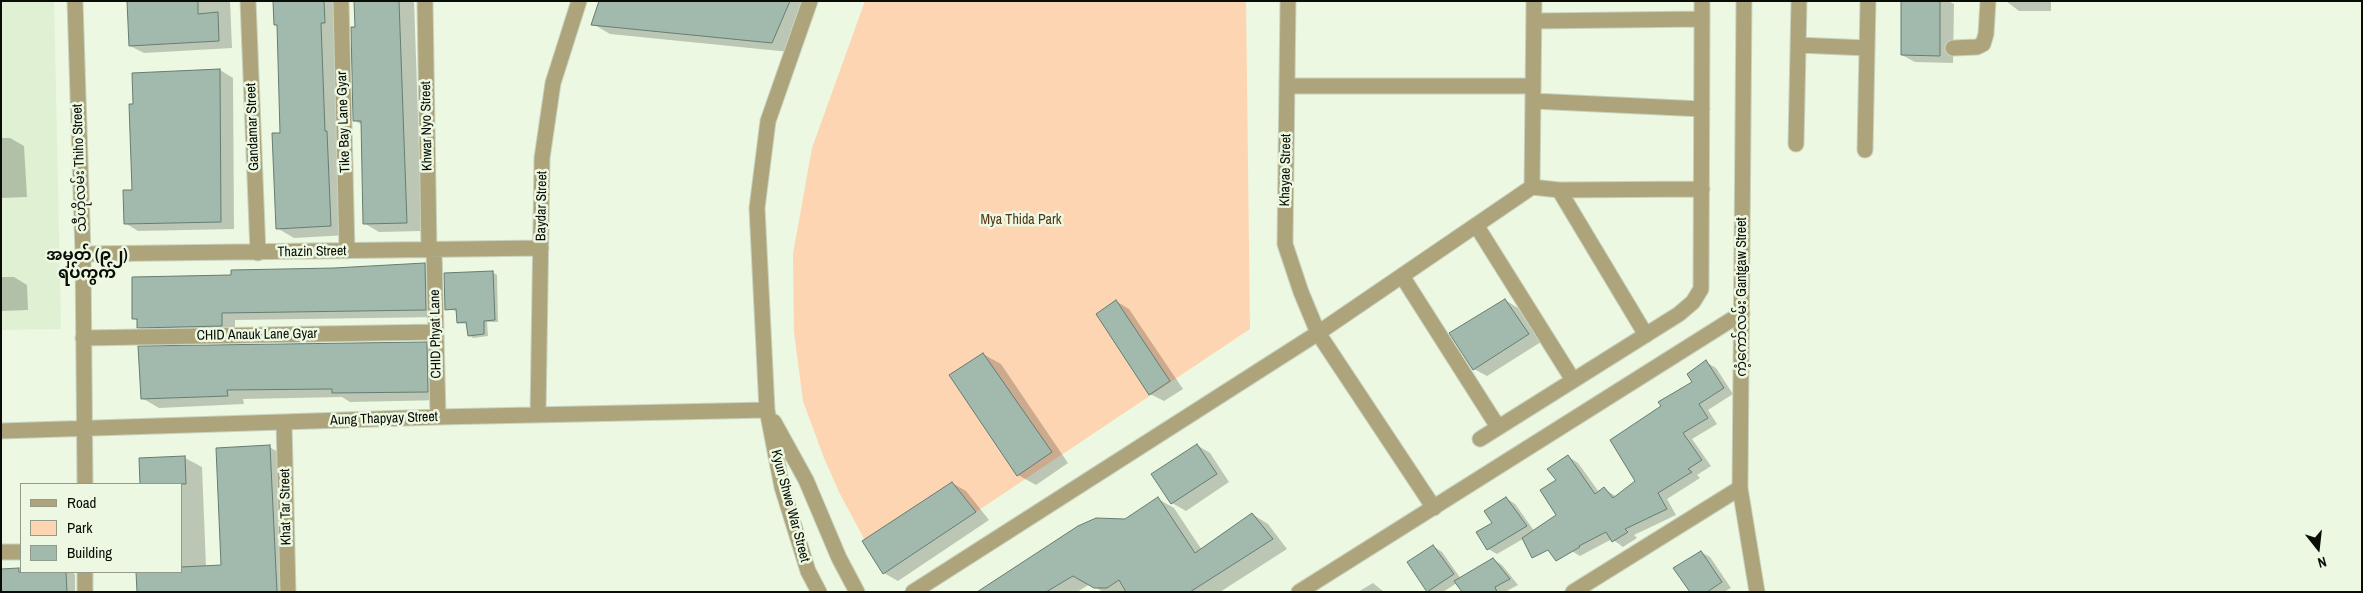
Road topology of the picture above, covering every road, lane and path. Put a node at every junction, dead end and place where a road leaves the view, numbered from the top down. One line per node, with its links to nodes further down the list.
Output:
1 (75, 1): 33 (street, သီဟိုလမ်း Thiho Street)
2 (248, 1): 32 (street, Gandamar Street)
3 (340, 1): 29 (street, Tike Bay Lane Gyar)
4 (425, 1): 31 (street, Khwar Nyo Street)
5 (579, 1): 30 (street, Baydar Street)
6 (810, 1): 41 (street)
7 (1288, 1): 19 (street, Khayae Street)
8 (1534, 1): 15 (street)
9 (1702, 1): 14 (street)
10 (1744, 1): 35 (street, ကံ့ကော်လမ်း Gantgaw Street)
11 (1799, 1): 16 (street)
12 (1868, 1): 17 (street)
13 (1988, 1): 18 (street)
14 (1702, 19): 15 (street); 22 (street)
15 (1534, 21): 20 (street)
16 (1798, 44): 17 (street); 23 (street)
17 (1867, 48): 24 (street)
18 (1953, 48)
19 (1288, 86): 20 (street); 37 (street, Khayae Street)
20 (1533, 86): 21 (street)
21 (1533, 101): 22 (street); 25 (street)
22 (1702, 109): 26 (street)
23 (1796, 144)
24 (1865, 150)
25 (1532, 187): 27 (street); 28 (street)
26 (1702, 189): 27 (street); 38 (street)
27 (1559, 190): 38 (street)
28 (1476, 225): 34 (street); 40 (street)
29 (347, 247): 31 (street, Thazin Street); 32 (street, Thazin Street)
30 (541, 248): 31 (street, Thazin Street); 42 (street, Baydar Street)
31 (431, 250): 36 (street, CHID Phyat Lane)
32 (258, 253): 33 (street, Thazin Street)
33 (83, 254): 39 (street, သီဟိုလမ်း Thiho Street)
34 (1402, 276): 37 (street); 45 (street)
35 (1742, 313): 50 (street, ကံ့ကော်လမ်း Gantgaw Street); 51 (street)
36 (433, 332): 39 (street, CHID Anauk Lane Gyar); 43 (street, CHID Phyat Lane)
37 (1318, 333): 51 (street, Khayae Street); 59 (street)
38 (1646, 335): 40 (street)
39 (84, 338): 46 (street, သီဟိုလမ်း Thiho Street)
40 (1573, 380): 45 (street)
41 (767, 410): 42 (street, Aung Thapyay Street); 57 (street, Kyun Shwe War Street); 58 (street, Kyun Shwe War Street)
42 (538, 415): 43 (street, Aung Thapyay Street)
43 (438, 417): 44 (street, Aung Thapyay Street)
44 (284, 422): 46 (street, Aung Thapyay Street); 56 (street, Khat Tar Street)
45 (1498, 427): 48 (street)
46 (86, 428): 47 (street, Aung Thapyay Street); 49 (street, သီဟိုလမ်း Thiho Street)
47 (1, 432)
48 (1480, 439)
49 (86, 483)
50 (1740, 488): 61 (street); 62 (street, ကံ့ကော်လမ်း Gantgaw Street)
51 (1434, 508): 60 (street)
52 (1, 552): 53 (street)
53 (20, 552)
54 (85, 573): 55 (street)
55 (85, 592)
56 (288, 592)
57 (819, 592)
58 (857, 592)
59 (913, 592)
60 (1299, 592)
61 (1573, 592)
62 (1757, 592)

